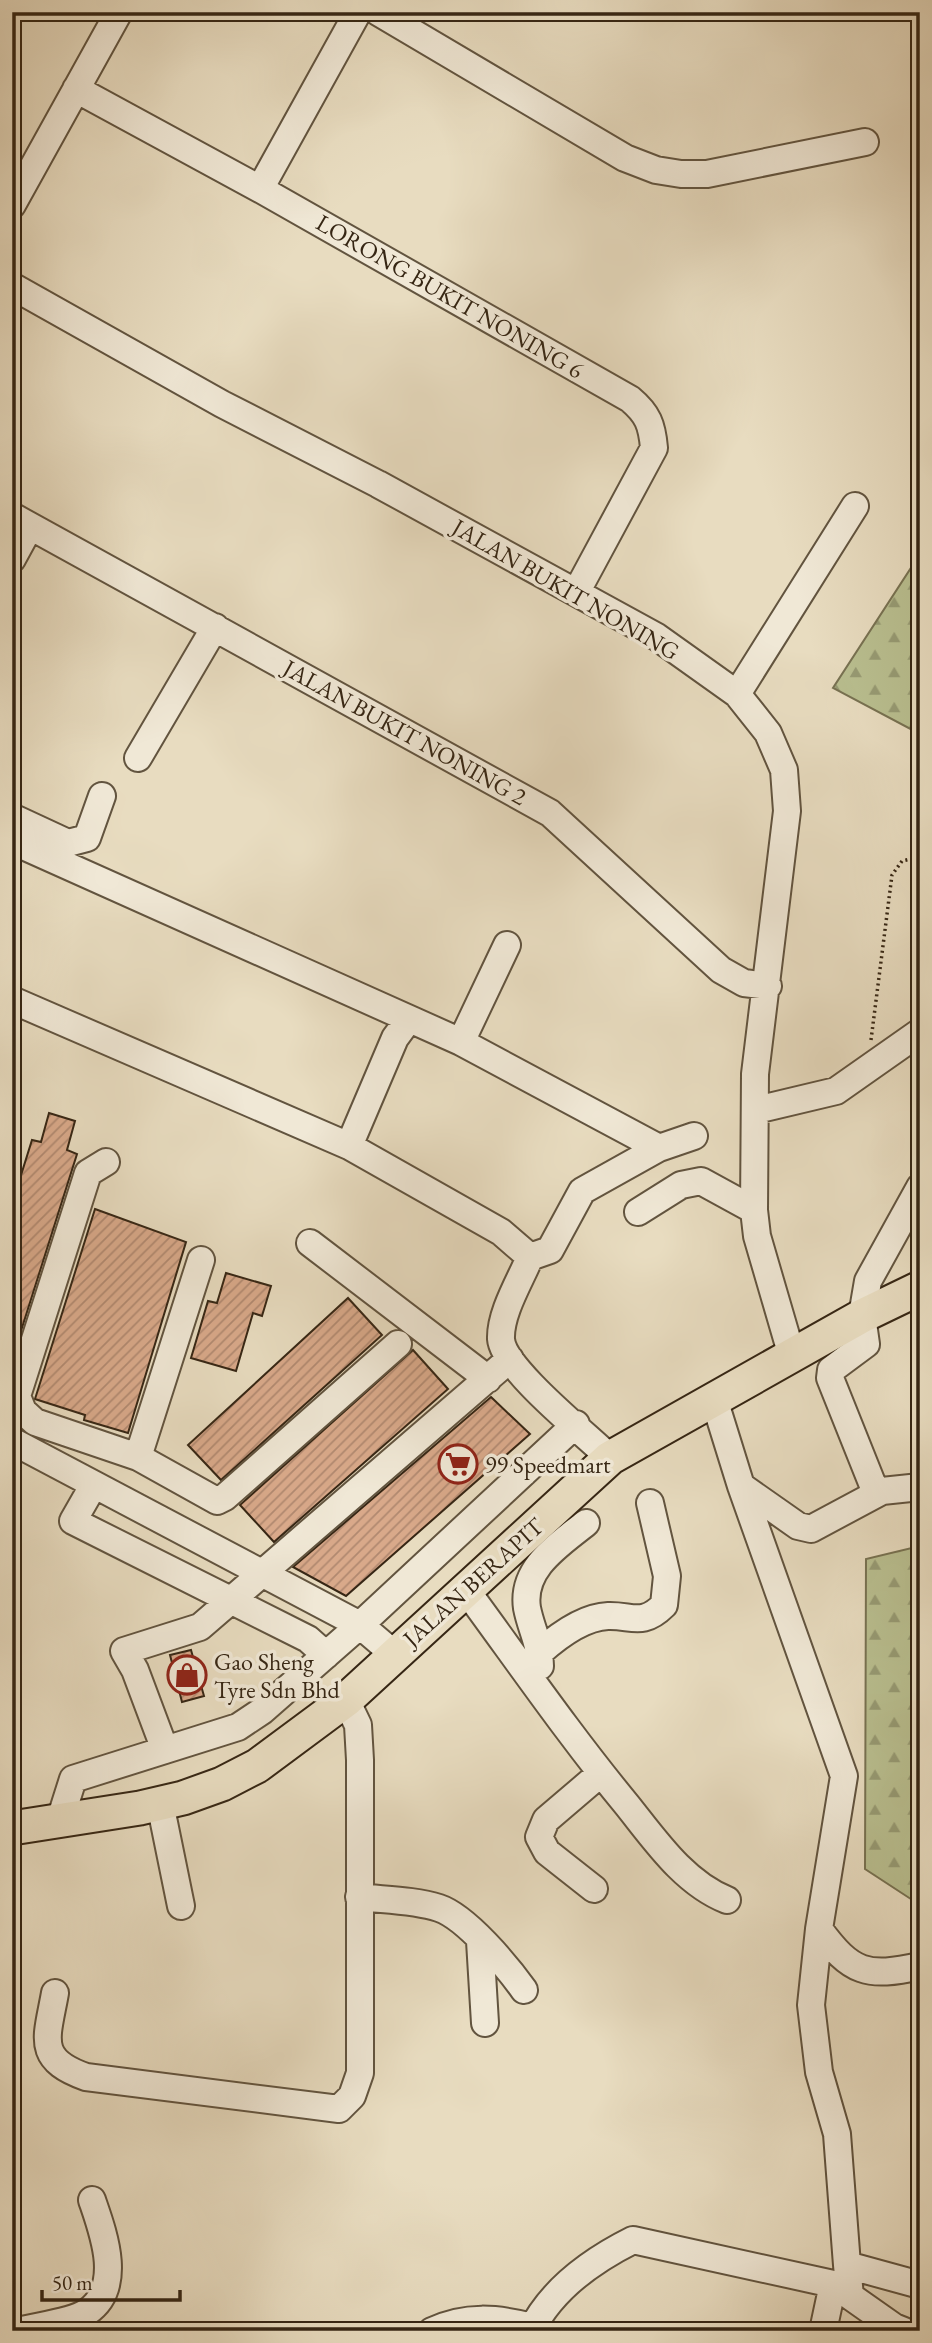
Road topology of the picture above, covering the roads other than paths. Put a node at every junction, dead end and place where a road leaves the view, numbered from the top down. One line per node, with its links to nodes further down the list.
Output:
1 (119, 12): 4 (street)
2 (358, 12): 6 (street)
3 (378, 12): 5 (street)
4 (76, 89): 6 (street, LORONG BUKIT NONING 6); 7 (street)
5 (865, 142)
6 (260, 189): 12 (street, LORONG BUKIT NONING 6)
7 (12, 205)
8 (12, 286): 12 (street, JALAN BUKIT NONING)
9 (855, 506): 14 (street)
10 (21, 521): 11 (street); 13 (street, JALAN BUKIT NONING 2)
11 (12, 559)
12 (577, 591): 14 (street, JALAN BUKIT NONING)
13 (215, 627): 15 (street); 20 (street, JALAN BUKIT NONING 2)
14 (737, 694): 20 (street, JALAN BUKIT NONING)
15 (138, 758)
16 (102, 796): 17 (street)
17 (12, 817)
18 (12, 841): 22 (street)
19 (507, 945): 24 (street)
20 (768, 986): 25 (street, JALAN BUKIT NONING)
21 (12, 1000): 27 (street)
22 (409, 1019): 24 (street); 27 (street)
23 (920, 1032): 25 (street)
24 (461, 1042): 28 (street)
25 (756, 1110): 31 (street, JALAN BUKIT NONING)
26 (694, 1136): 28 (street)
27 (349, 1146): 34 (street)
28 (659, 1148): 34 (street)
29 (106, 1162): 46 (street)
30 (920, 1187): 37 (street)
31 (754, 1210): 32 (street); 39 (street, JALAN BUKIT NONING)
32 (638, 1212)
33 (310, 1243): 41 (street)
34 (530, 1257): 40 (street)
35 (201, 1260): 46 (street)
36 (920, 1288): 37 (main road, JALAN BERAPIT)
37 (862, 1316): 39 (main road, JALAN BERAPIT); 51 (street)
38 (398, 1344): 47 (street)
39 (792, 1356): 42 (main road, JALAN BERAPIT)
40 (510, 1359): 41 (street); 43 (street)
41 (488, 1379): 56 (street)
42 (714, 1399): 45 (main road, JALAN BERAPIT); 49 (street)
43 (576, 1424): 45 (street); 59 (street)
44 (12, 1441): 48 (street)
45 (610, 1458): 57 (main road, JALAN BERAPIT)
46 (141, 1459): 47 (street); 52 (street)
47 (169, 1477): 54 (street)
48 (93, 1486): 52 (street); 58 (street)
49 (741, 1486): 51 (street); 74 (street)
50 (920, 1487): 51 (street)
51 (882, 1491)
52 (125, 1503): 54 (street)
53 (650, 1503): 60 (street)
54 (150, 1516): 56 (street)
55 (586, 1523): 60 (street)
56 (263, 1573): 58 (street); 59 (street)
57 (466, 1590): 61 (main road, JALAN BERAPIT); 63 (street)
58 (231, 1601): 62 (street); 65 (street)
59 (360, 1625): 61 (street); 62 (street)
60 (540, 1651): 63 (street)
61 (394, 1654): 64 (main road, JALAN BERAPIT)
62 (326, 1655): 65 (street)
63 (530, 1678): 66 (street)
64 (345, 1700): 67 (main road, JALAN BERAPIT); 71 (street)
65 (165, 1750): 68 (street)
66 (601, 1773): 70 (street); 72 (street)
67 (160, 1803): 68 (main road, JALAN BERAPIT); 73 (street)
68 (61, 1820): 69 (main road, JALAN BERAPIT)
69 (12, 1828)
70 (594, 1889)
71 (359, 1897): 75 (street); 78 (street)
72 (727, 1900)
73 (181, 1906)
74 (819, 1929): 76 (street); 81 (street)
75 (480, 1941): 77 (street); 79 (street)
76 (920, 1966)
77 (524, 1990)
78 (55, 1993)
79 (485, 2023)
80 (92, 2200): 84 (street)
81 (843, 2282): 82 (street); 83 (street); 86 (street); 87 (street)
82 (920, 2284)
83 (532, 2329): 85 (street)
84 (18, 2331)
85 (432, 2331)
86 (822, 2331)
87 (904, 2331)

